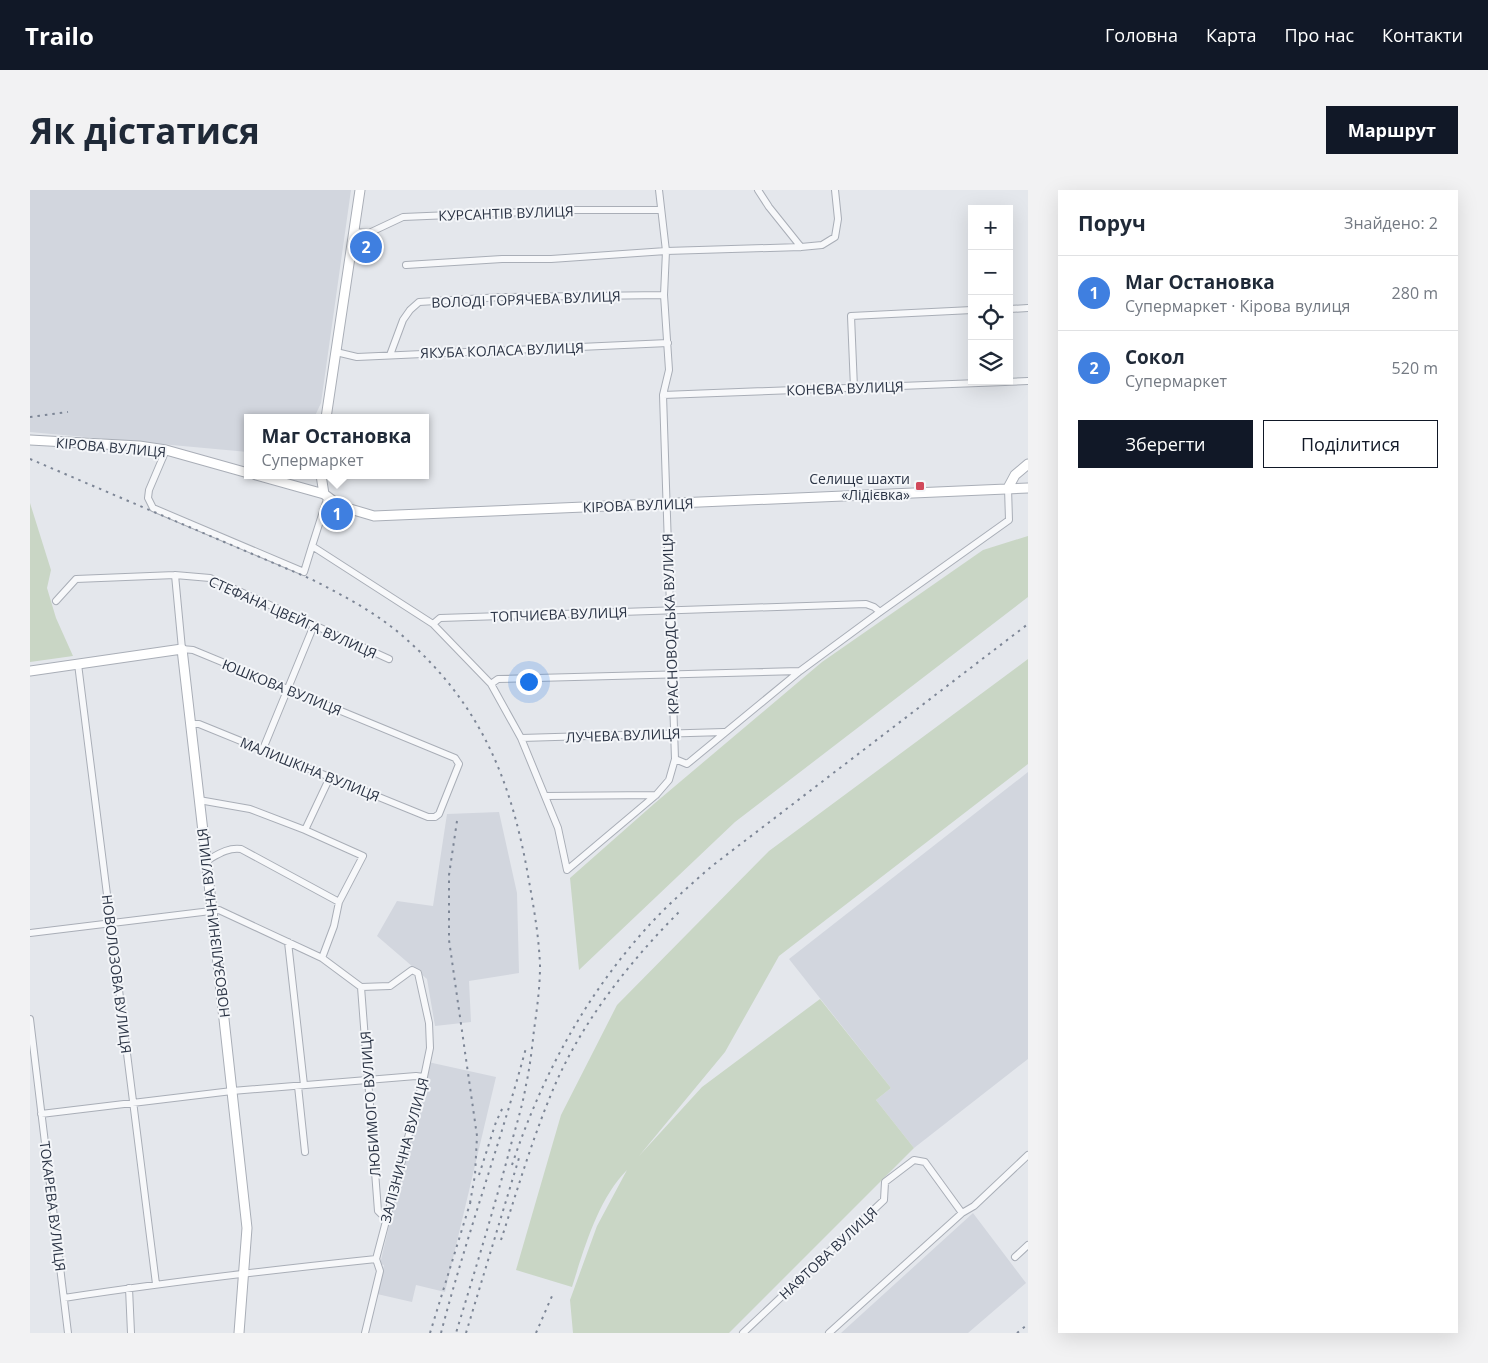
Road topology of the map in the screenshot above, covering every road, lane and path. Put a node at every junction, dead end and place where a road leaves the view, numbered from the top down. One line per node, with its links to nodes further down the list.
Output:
1 (360, 190): 6 (main road)
2 (659, 190): 5 (street, КРАСНОВОДСЬКА ВУЛИЦЯ)
3 (758, 190): 7 (street)
4 (834, 190): 7 (street)
5 (661, 210): 6 (street, КУРСАНТІВ ВУЛИЦЯ); 8 (street, КРАСНОВОДСЬКА ВУЛИЦЯ)
6 (354, 232): 15 (main road)
7 (801, 248): 8 (street)
8 (666, 251): 9 (street); 10 (street, КРАСНОВОДСЬКА ВУЛИЦЯ)
9 (406, 265)
10 (664, 294): 14 (street, КРАСНОВОДСЬКА ВУЛИЦЯ); 16 (street, ВОЛОДІ ГОРЯЧЕВА ВУЛИЦЯ)
11 (1028, 308): 12 (street)
12 (1013, 309)
13 (968, 310): 18 (street)
14 (668, 343): 16 (street, ЯКУБА КОЛАСА ВУЛИЦЯ); 19 (street, КРАСНОВОДСЬКА ВУЛИЦЯ)
15 (336, 352): 16 (street, ЯКУБА КОЛАСА ВУЛИЦЯ); 20 (main road)
16 (390, 355)
17 (1028, 381): 18 (street, КОНЄВА ВУЛИЦЯ)
18 (854, 388): 19 (street, КОНЄВА ВУЛИЦЯ)
19 (663, 395): 30 (street, КРАСНОВОДСЬКА ВУЛИЦЯ)
20 (327, 414)
21 (30, 440): 22 (main road, КІРОВА ВУЛИЦЯ)
22 (166, 450): 24 (main road, КІРОВА ВУЛИЦЯ); 31 (street)
23 (1028, 464): 27 (main road)
24 (244, 472)
25 (270, 479): 29 (main road, КІРОВА ВУЛИЦЯ)
26 (322, 479): 29 (main road)
27 (1008, 488): 28 (main road, КІРОВА ВУЛИЦЯ); 30 (main road, КІРОВА ВУЛИЦЯ); 35 (street)
28 (1028, 488)
29 (326, 495): 30 (main road, КІРОВА ВУЛИЦЯ); 31 (street)
30 (665, 504): 34 (street, КРАСНОВОДСЬКА ВУЛИЦЯ)
31 (312, 546): 36 (street)
32 (175, 575): 33 (street, СТЕФАНА ЦВЕЙГА ВУЛИЦЯ); 37 (street, СТЕФАНА ЦВЕЙГА ВУЛИЦЯ); 38 (street, НОВОЗАЛІЗНИЧНА ВУЛИЦЯ)
33 (56, 601)
34 (670, 611): 35 (street, ТОПЧИЄВА ВУЛИЦЯ); 36 (street, ТОПЧИЄВА ВУЛИЦЯ); 43 (street, КРАСНОВОДСЬКА ВУЛИЦЯ)
35 (880, 612): 42 (street)
36 (433, 624): 44 (street)
37 (314, 625): 39 (street, СТЕФАНА ЦВЕЙГА ВУЛИЦЯ); 45 (street)
38 (182, 649): 40 (main road, ЮШКОВА ВУЛИЦЯ); 45 (street, ЮШКОВА ВУЛИЦЯ); 46 (main road, НОВОЗАЛІЗНИЧНА ВУЛИЦЯ)
39 (389, 659)
40 (78, 664): 41 (main road, ЮШКОВА ВУЛИЦЯ); 61 (street, НОВОЛОЗОВА ВУЛИЦЯ)
41 (30, 671)
42 (800, 671): 43 (street); 47 (street)
43 (672, 675): 44 (street); 48 (street, КРАСНОВОДСЬКА ВУЛИЦЯ)
44 (491, 684): 49 (street)
45 (288, 689): 50 (street); 56 (street, ЮШКОВА ВУЛИЦЯ)
46 (190, 724): 50 (street, МАЛИШКІНА ВУЛИЦЯ); 55 (main road, НОВОЗАЛІЗНИЧНА ВУЛИЦЯ)
47 (725, 732): 48 (street, ЛУЧЕВА ВУЛИЦЯ); 51 (street)
48 (674, 734): 49 (street, ЛУЧЕВА ВУЛИЦЯ); 51 (street, КРАСНОВОДСЬКА ВУЛИЦЯ)
49 (521, 738): 54 (street)
50 (263, 749): 52 (street, МАЛИШКІНА ВУЛИЦЯ)
51 (675, 760): 53 (street)
52 (330, 777): 56 (street, МАЛИШКІНА ВУЛИЦЯ); 57 (street)
53 (656, 795): 54 (street); 54 (street)
54 (545, 796)
55 (199, 800): 57 (street); 58 (main road, НОВОЗАЛІЗНИЧНА ВУЛИЦЯ)
56 (428, 817)
57 (305, 830): 59 (street)
58 (206, 861): 59 (street); 60 (main road, НОВОЗАЛІЗНИЧНА ВУЛИЦЯ)
59 (339, 902): 64 (street)
60 (212, 910): 61 (street); 63 (street); 70 (main road, НОВОЗАЛІЗНИЧНА ВУЛИЦЯ)
61 (110, 922): 62 (street); 71 (street, НОВОЛОЗОВА ВУЛИЦЯ)
62 (30, 934)
63 (288, 942): 64 (street); 69 (street)
64 (322, 958): 65 (street)
65 (362, 987): 67 (street, ЗАЛІЗНИЧНА ВУЛИЦЯ); 68 (street, ЛЮБИМОГО ВУЛИЦЯ)
66 (30, 1019): 72 (street, ТОКАРЕВА ВУЛИЦЯ)
67 (424, 1077): 68 (street); 76 (street, ЗАЛІЗНИЧНА ВУЛИЦЯ)
68 (368, 1080): 69 (street); 76 (street, ЛЮБИМОГО ВУЛИЦЯ)
69 (301, 1085): 70 (street); 73 (street)
70 (232, 1091): 71 (street); 80 (main road, НОВОЗАЛІЗНИЧНА ВУЛИЦЯ)
71 (133, 1103): 72 (street); 81 (street, НОВОЛОЗОВА ВУЛИЦЯ)
72 (41, 1114): 83 (street, ТОКАРЕВА ВУЛИЦЯ)
73 (305, 1152)
74 (1028, 1155): 75 (street)
75 (962, 1213): 88 (street, НАФТОВА ВУЛИЦЯ); 89 (street)
76 (387, 1216): 79 (street, ЗАЛІЗНИЧНА ВУЛИЦЯ)
77 (1028, 1245): 78 (street)
78 (1015, 1257)
79 (376, 1259): 80 (street); 87 (street, ЗАЛІЗНИЧНА ВУЛИЦЯ)
80 (244, 1272): 81 (street); 86 (main road, НОВОЗАЛІЗНИЧНА ВУЛИЦЯ)
81 (156, 1284): 82 (street)
82 (129, 1288): 83 (street); 85 (street)
83 (64, 1298): 84 (street, ТОКАРЕВА ВУЛИЦЯ)
84 (68, 1333)
85 (131, 1333)
86 (239, 1333)
87 (364, 1333)
88 (742, 1333)
89 (829, 1333)

